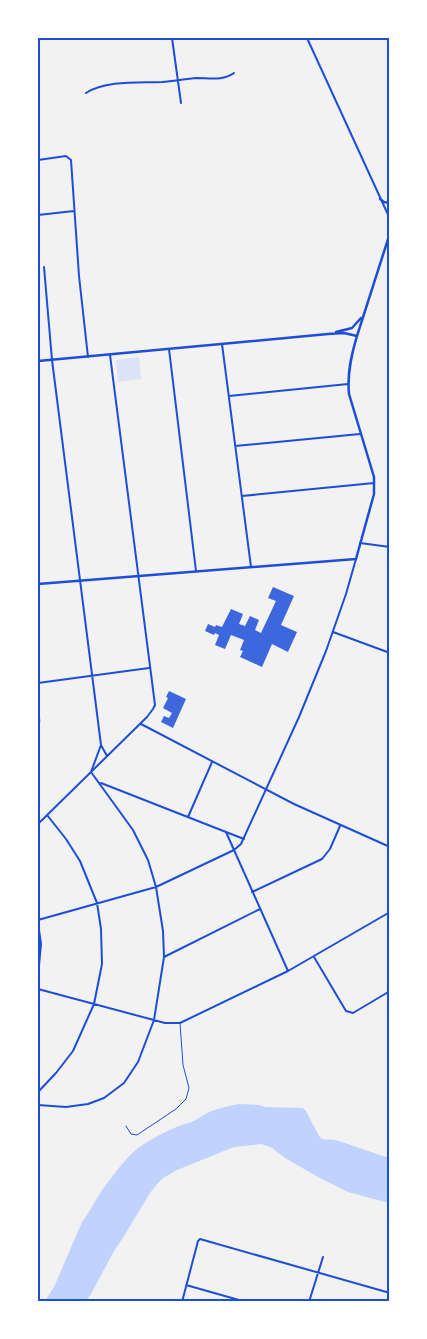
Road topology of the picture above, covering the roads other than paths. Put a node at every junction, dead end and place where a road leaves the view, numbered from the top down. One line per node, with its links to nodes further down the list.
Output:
1 (172, 38): 4 (street)
2 (308, 38): 8 (street)
3 (234, 73): 4 (street)
4 (178, 80): 5 (street); 6 (street)
5 (86, 93)
6 (181, 103)
7 (38, 160): 10 (street)
8 (380, 200): 9 (street); 12 (street)
9 (390, 203)
10 (74, 211): 11 (street); 21 (street)
11 (38, 215)
12 (390, 220)
13 (390, 233): 15 (street)
14 (44, 267): 22 (street)
15 (362, 317): 16 (street); 17 (street)
16 (328, 334): 17 (street); 18 (street)
17 (357, 336): 24 (street)
18 (222, 344): 19 (street); 25 (street)
19 (169, 349): 20 (street); 34 (street)
20 (110, 355): 21 (street); 35 (street)
21 (88, 357): 22 (street)
22 (52, 360): 23 (street); 36 (street)
23 (38, 361)
24 (348, 384): 25 (street); 26 (street)
25 (229, 396): 27 (street)
26 (360, 434): 27 (street); 28 (street)
27 (235, 446): 29 (street)
28 (375, 483): 29 (street); 30 (street)
29 (242, 496): 33 (street)
30 (360, 543): 31 (street); 32 (street)
31 (390, 547)
32 (356, 559): 33 (street); 38 (street)
33 (251, 567): 34 (street)
34 (196, 571): 35 (street)
35 (138, 575): 36 (street); 40 (street)
36 (79, 580): 37 (street); 41 (street)
37 (38, 584)
38 (333, 632): 39 (street); 51 (street)
39 (390, 653)
40 (150, 668): 41 (street); 44 (street)
41 (92, 676): 42 (street); 46 (street)
42 (38, 683)
43 (38, 704): 45 (street)
44 (141, 724): 47 (street); 48 (street)
45 (38, 730)
46 (101, 745): 47 (street); 49 (street)
47 (107, 756): 49 (street)
48 (212, 761): 51 (street); 53 (street)
49 (92, 772): 50 (street); 52 (street)
50 (101, 783): 53 (street); 60 (street)
51 (266, 789): 55 (street); 57 (street)
52 (47, 815): 54 (street); 62 (street)
53 (188, 817): 56 (street)
54 (38, 824)
55 (340, 825): 58 (street); 61 (street)
56 (226, 832): 57 (street); 59 (street)
57 (244, 839): 59 (street)
58 (390, 847)
59 (234, 850): 60 (street); 61 (street)
60 (156, 888): 62 (street); 66 (street)
61 (252, 892): 63 (street)
62 (97, 903): 65 (street); 72 (street)
63 (260, 909): 66 (street); 68 (street)
64 (390, 912): 67 (street)
65 (38, 921): 69 (street)
66 (164, 957): 73 (street)
67 (314, 957): 68 (street); 71 (street)
68 (288, 971): 74 (street)
69 (38, 977)
70 (38, 989): 72 (street)
71 (390, 991)
72 (94, 1004): 73 (street); 75 (street)
73 (154, 1020): 74 (street); 76 (street)
74 (180, 1023): 77 (lane)
75 (38, 1092)
76 (38, 1105)
77 (126, 1126)
78 (323, 1257): 79 (street)
79 (318, 1273): 80 (street); 81 (street); 84 (street)
80 (186, 1285): 82 (street); 83 (street)
81 (390, 1293)
82 (182, 1302)
83 (246, 1302)
84 (310, 1302)

